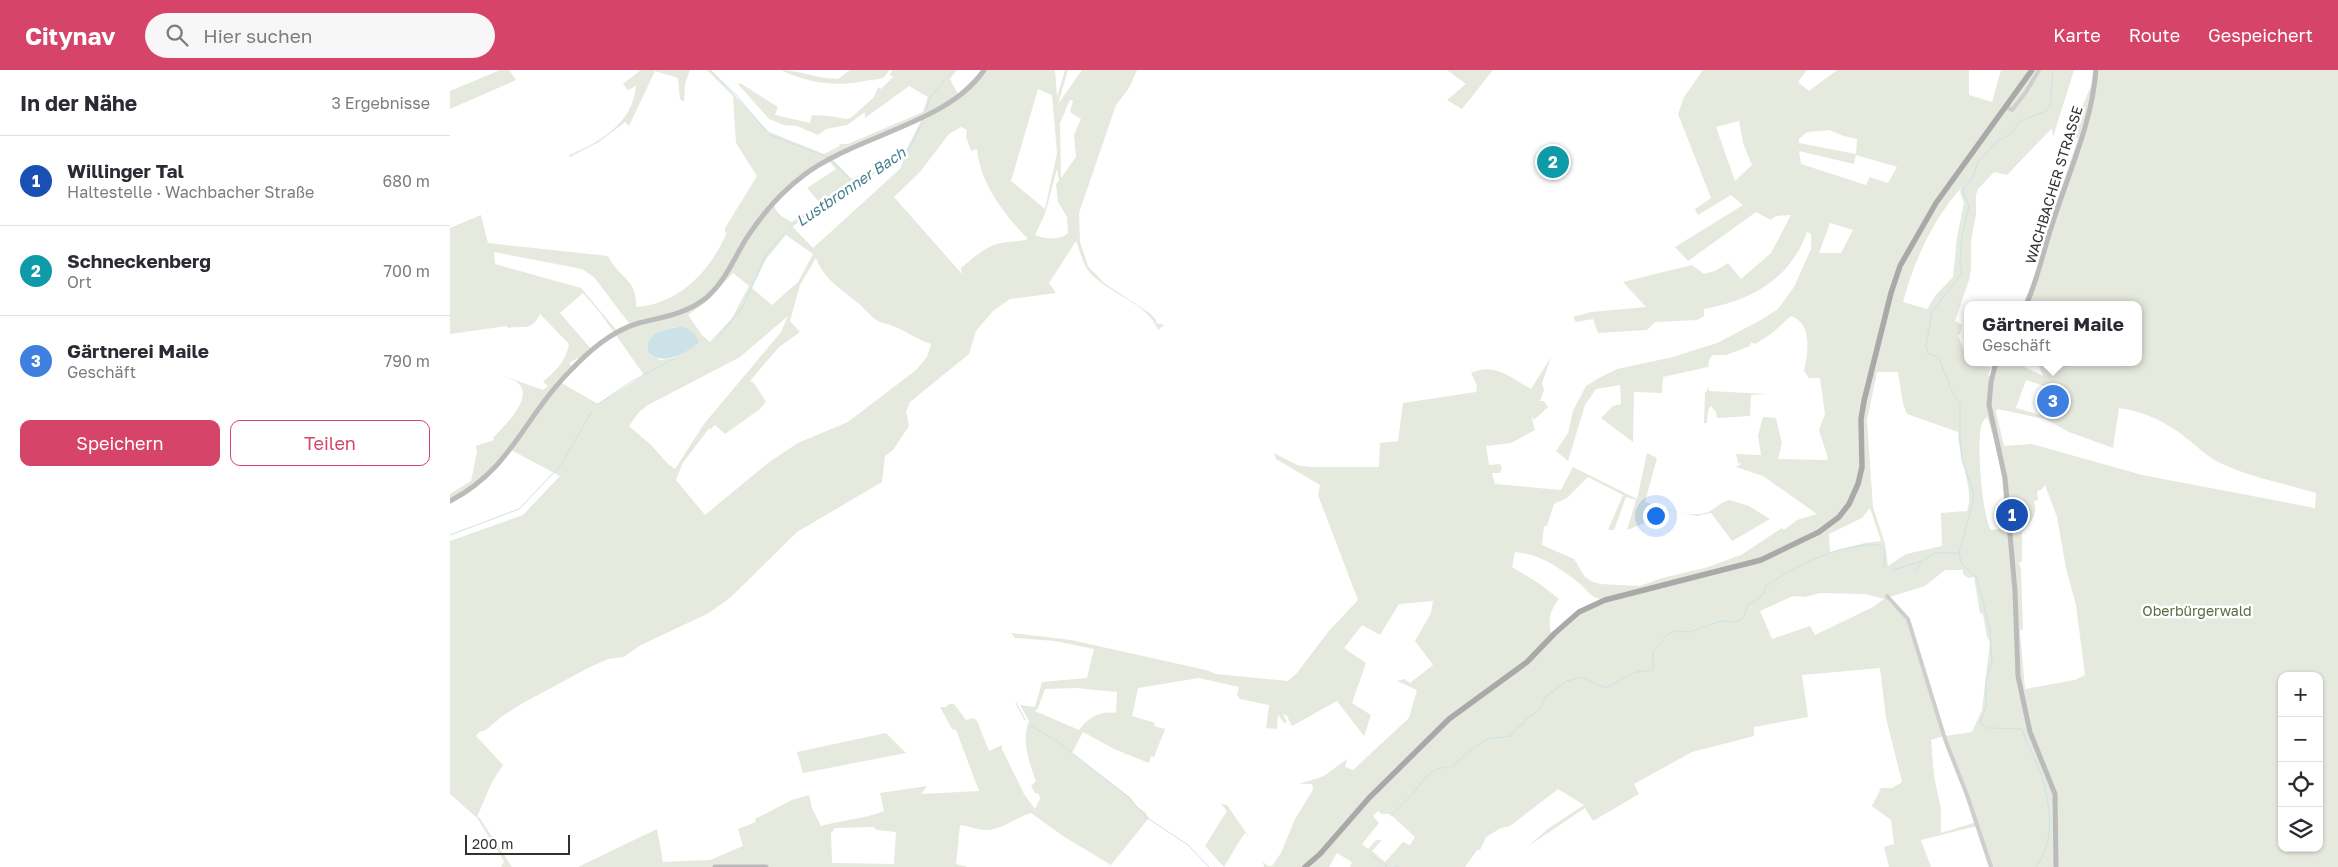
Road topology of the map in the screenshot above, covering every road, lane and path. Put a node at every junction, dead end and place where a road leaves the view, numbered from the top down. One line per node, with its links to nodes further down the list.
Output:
1 (984, 70): 8 (street)
2 (2032, 70): 5 (main road)
3 (2039, 70): 5 (street)
4 (2096, 70): 6 (street, WACHBACHER STRASSE)
5 (2007, 107): 14 (main road)
6 (2028, 301)
7 (1995, 366): 16 (street)
8 (450, 501)
9 (1887, 596): 15 (street)
10 (715, 867): 11 (street)
11 (741, 867): 12 (street)
12 (762, 867): 13 (street)
13 (766, 867)
14 (1305, 867)
15 (1992, 867)
16 (2056, 867)

